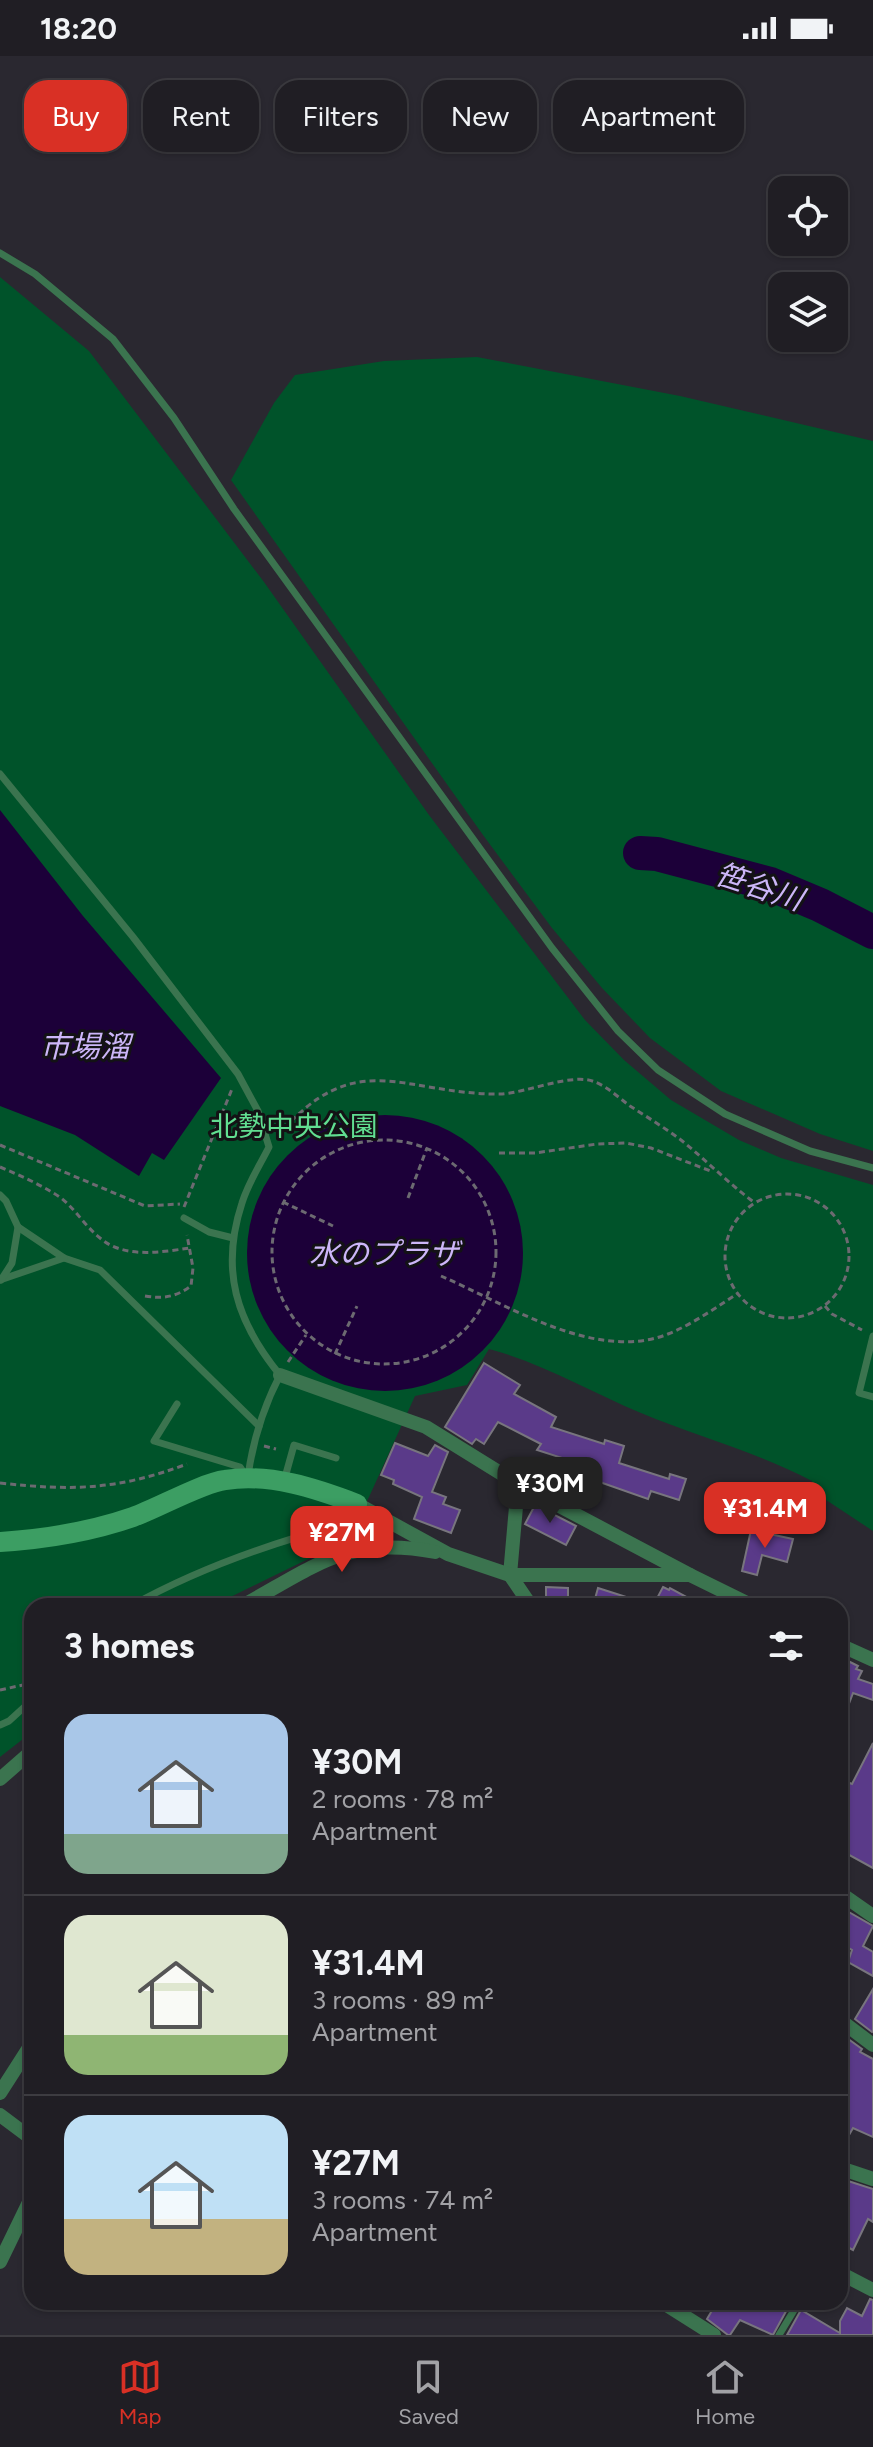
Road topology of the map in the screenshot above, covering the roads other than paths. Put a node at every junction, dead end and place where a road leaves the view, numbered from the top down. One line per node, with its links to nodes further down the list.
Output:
1 (0, 253): 3 (lane)
2 (0, 774): 7 (lane)
3 (873, 1168)
4 (0, 1195): 6 (lane)
5 (184, 1218): 7 (lane)
6 (18, 1227): 8 (lane); 9 (lane)
7 (233, 1238): 11 (lane)
8 (64, 1258): 9 (lane); 14 (lane)
9 (0, 1280)
10 (873, 1336): 12 (lane)
11 (280, 1375): 14 (lane); 18 (street)
12 (873, 1397)
13 (177, 1404): 16 (lane)
14 (259, 1426): 16 (lane)
15 (336, 1458): 17 (lane)
16 (248, 1478): 17 (street); 21 (street)
17 (283, 1483): 19 (street)
18 (518, 1484): 23 (street); 24 (street)
19 (357, 1504): 20 (street)
20 (380, 1515): 22 (street); 25 (lane)
21 (0, 1542)
22 (448, 1554): 23 (street); 26 (street)
23 (510, 1575): 24 (street); 27 (street)
24 (690, 1575): 28 (street)
25 (149, 1598)
26 (256, 1598)
27 (526, 1598)
28 (737, 1598)
29 (848, 1649): 30 (street)
30 (873, 1660)
31 (24, 1707): 32 (lane)
32 (0, 1725)
33 (24, 1758): 34 (street)
34 (0, 1779)
35 (848, 1899): 36 (street)
36 (873, 1916)
37 (848, 2026): 38 (street)
38 (873, 2045)
39 (24, 2056): 40 (street)
40 (0, 2093)
41 (0, 2115): 42 (street)
42 (24, 2133)
43 (848, 2173): 44 (street)
44 (873, 2179)
45 (24, 2212): 46 (street)
46 (0, 2262)
47 (848, 2277): 48 (street)
48 (873, 2290)
49 (675, 2310): 51 (street)
50 (794, 2310): 52 (lane)
51 (714, 2335)
52 (779, 2335)

